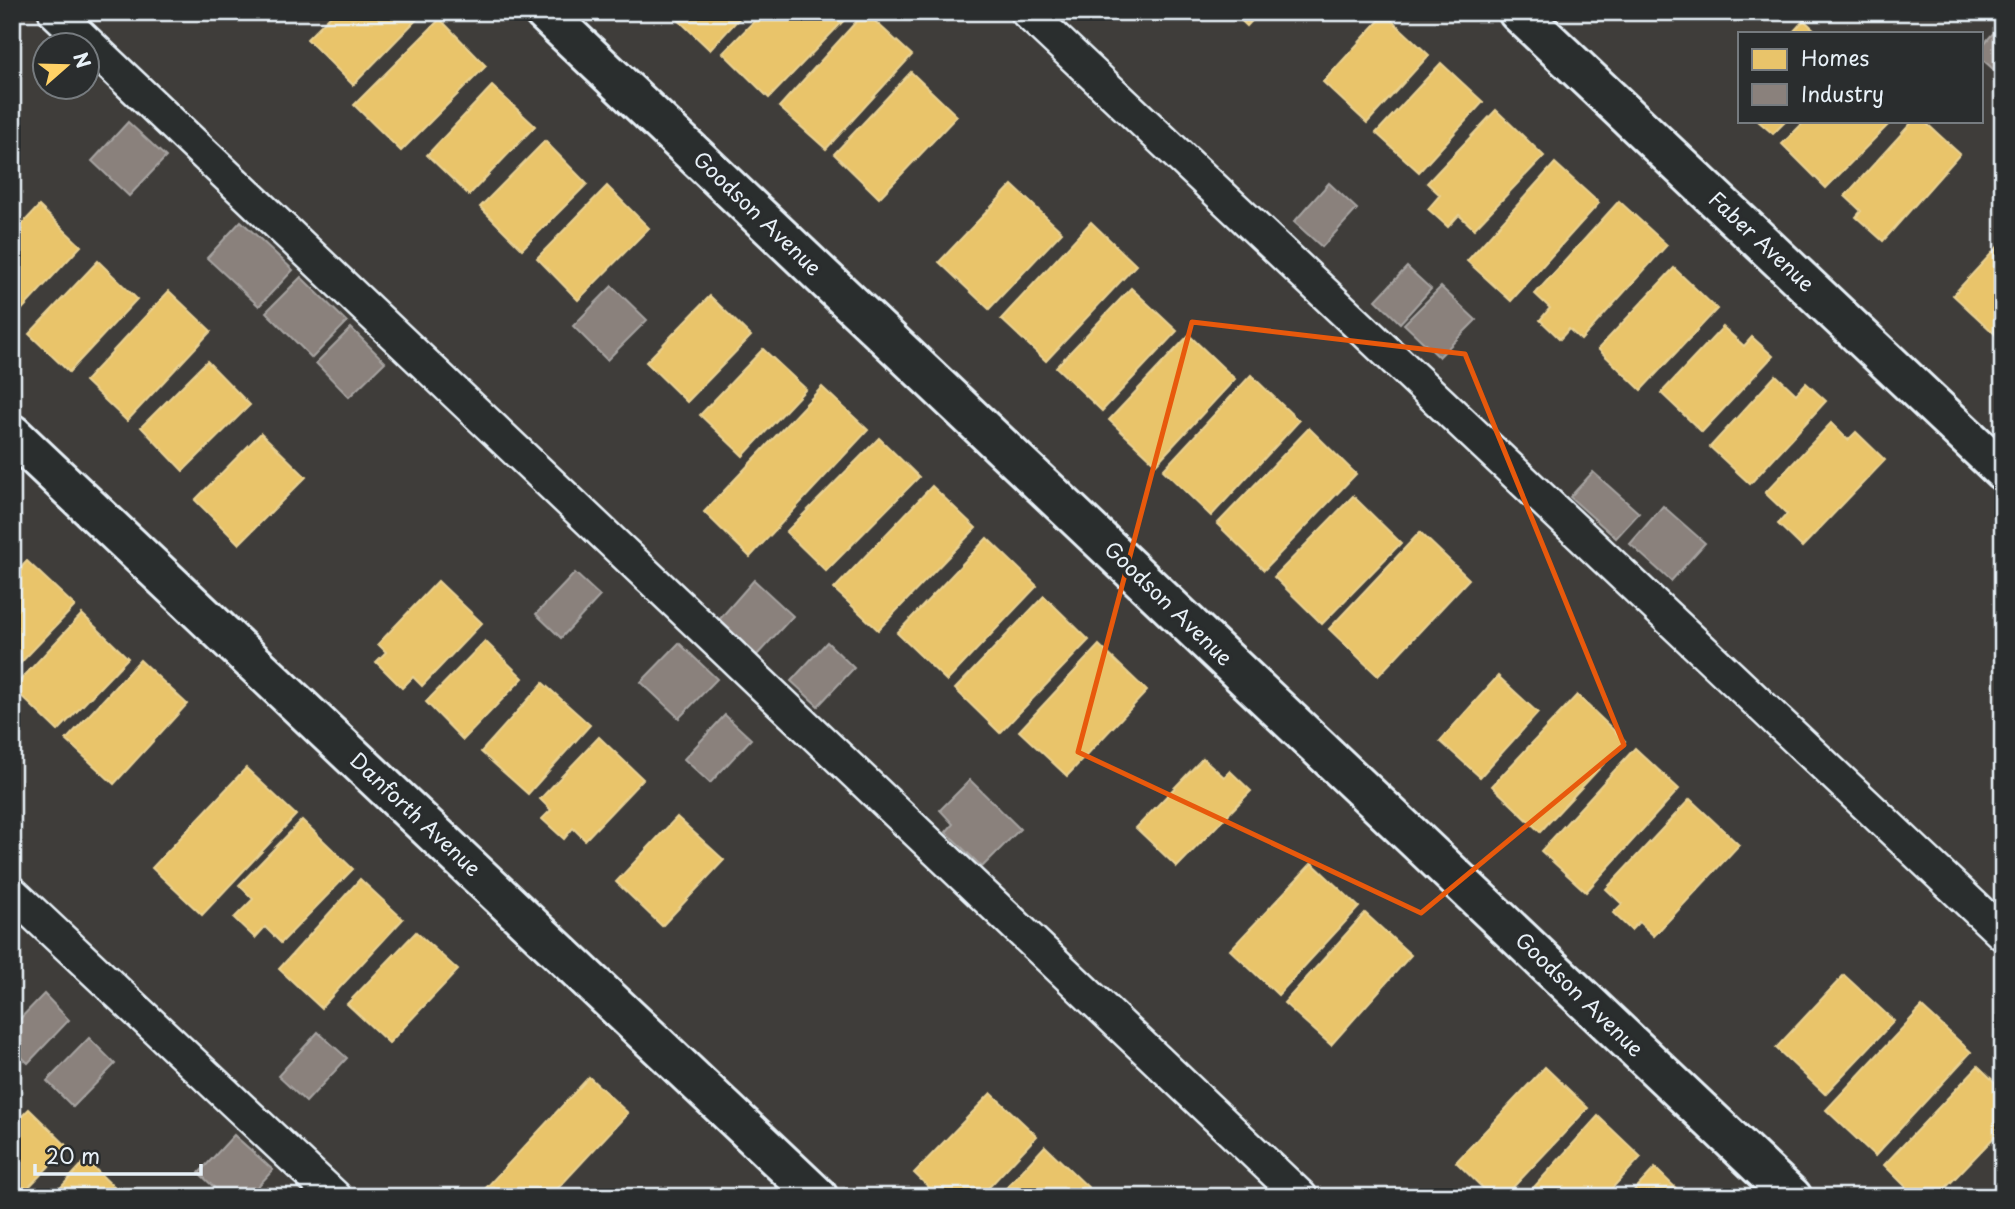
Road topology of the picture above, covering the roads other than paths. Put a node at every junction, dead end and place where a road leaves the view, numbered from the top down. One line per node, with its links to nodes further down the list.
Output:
1 (55, 12): 11 (lane)
2 (544, 12): 12 (street, Goodson Avenue)
3 (1027, 12): 8 (lane)
4 (1518, 12): 6 (street, Faber Avenue)
5 (12, 434): 10 (street, Danforth Avenue)
6 (2003, 471)
7 (12, 893): 9 (lane)
8 (2003, 934)
9 (335, 1197)
10 (818, 1197)
11 (1301, 1197)
12 (1792, 1197)

